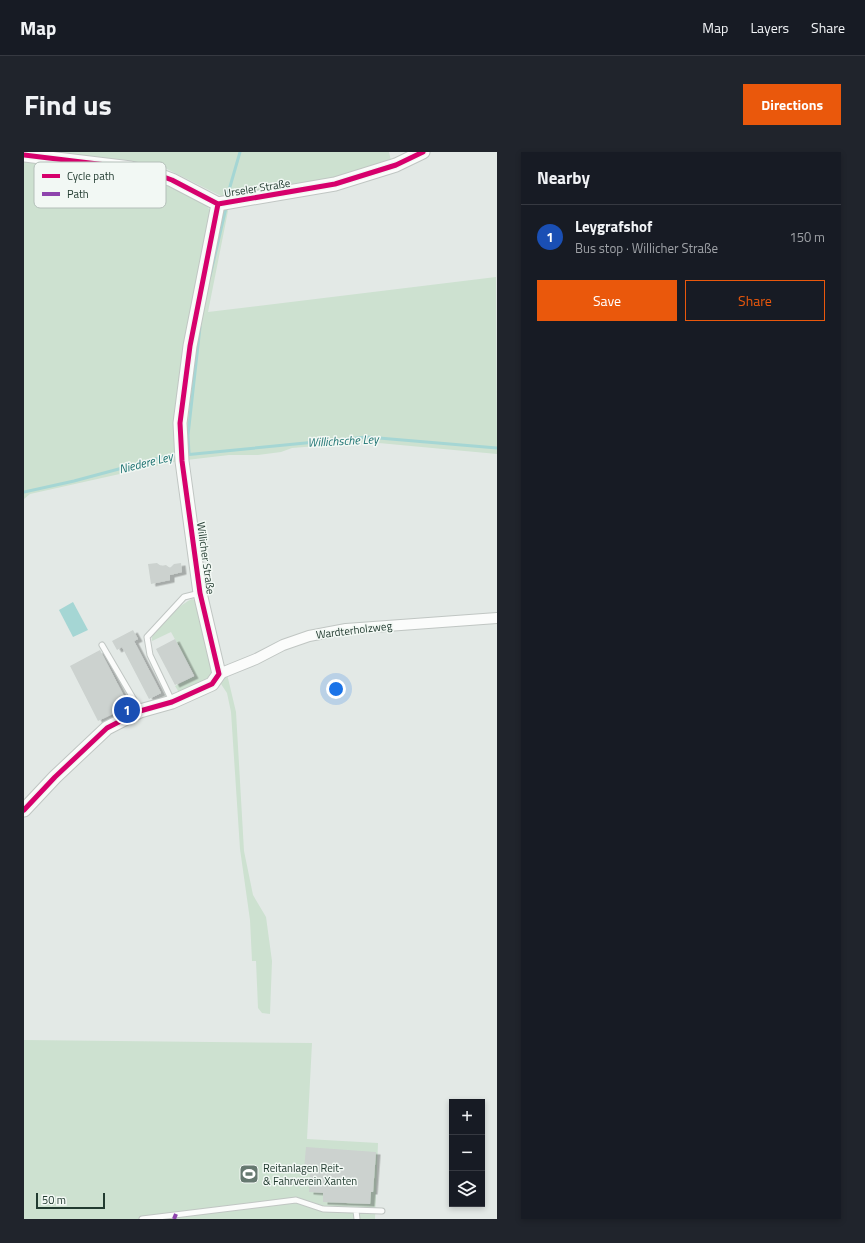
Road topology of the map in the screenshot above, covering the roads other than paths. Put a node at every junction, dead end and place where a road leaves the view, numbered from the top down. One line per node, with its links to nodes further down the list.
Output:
1 (424, 152): 5 (street, Urseler Straße)
2 (24, 155): 3 (street, Urseler Straße)
3 (82, 162)
4 (166, 178): 5 (street, Urseler Straße)
5 (218, 204): 6 (street, Willicher Straße)
6 (200, 593): 9 (street, Willicher Straße); 10 (lane)
7 (497, 618): 9 (street, Wardterholzweg)
8 (102, 644): 11 (lane)
9 (219, 674): 10 (street)
10 (172, 702): 11 (street)
11 (140, 711): 12 (street)
12 (24, 810)
13 (356, 1210): 14 (lane); 15 (lane); 16 (lane)
14 (382, 1212)
15 (142, 1219)
16 (357, 1219)

